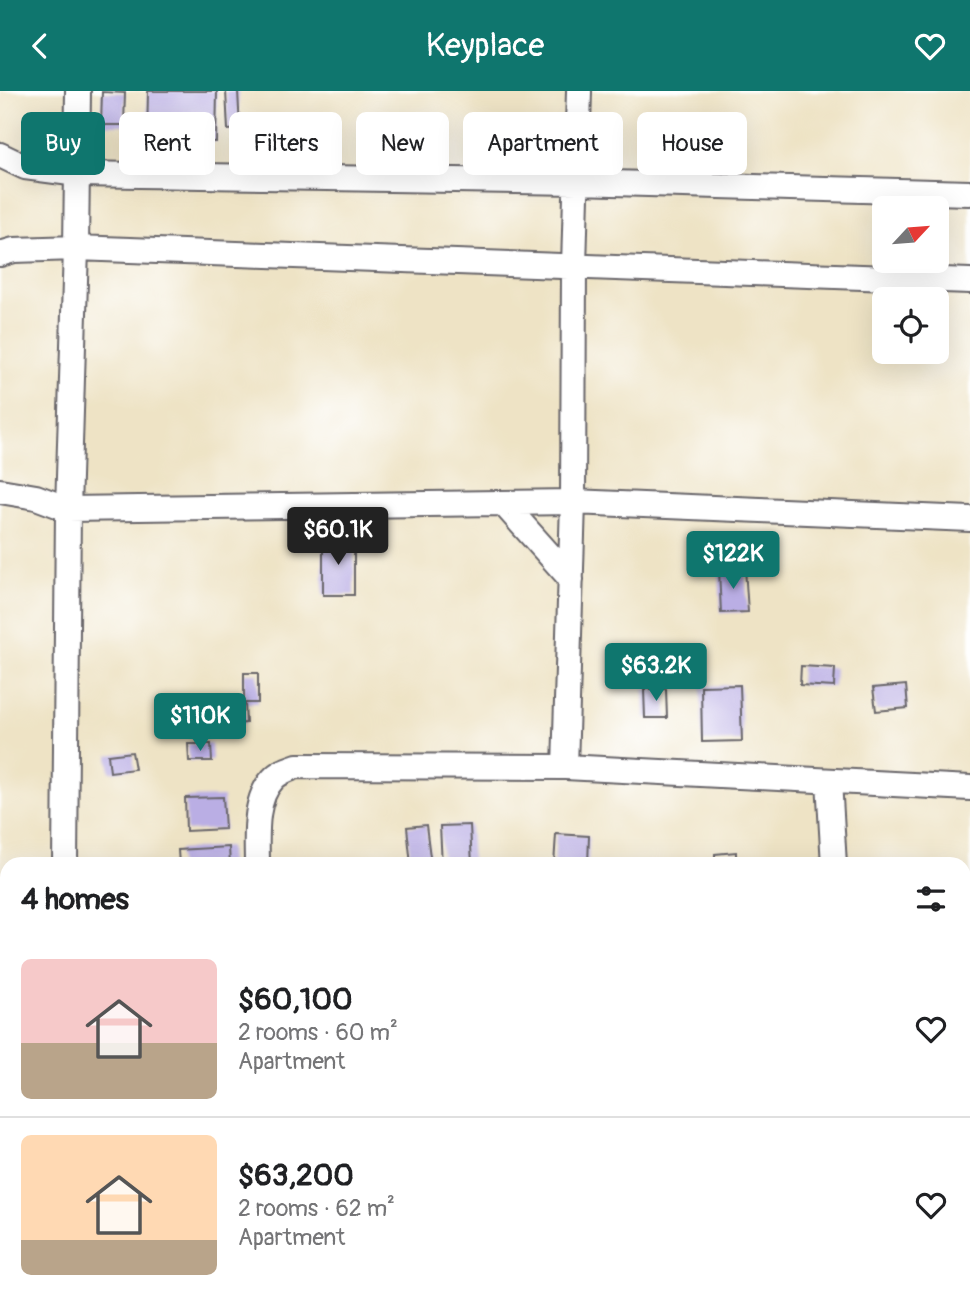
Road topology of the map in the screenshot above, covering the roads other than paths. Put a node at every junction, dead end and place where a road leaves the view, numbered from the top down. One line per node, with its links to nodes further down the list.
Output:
1 (78, 91): 3 (street)
2 (579, 91): 8 (street)
3 (78, 112)
4 (0, 155): 5 (street)
5 (21, 165)
6 (105, 174): 8 (street)
7 (78, 175): 10 (street)
8 (578, 182): 9 (street); 12 (street)
9 (970, 193)
10 (76, 248): 11 (street); 12 (street); 17 (street)
11 (0, 254)
12 (574, 266): 13 (street); 15 (street)
13 (970, 281)
14 (0, 491): 17 (street)
15 (573, 502): 16 (street); 18 (street); 19 (street)
16 (503, 503): 17 (street); 19 (street)
17 (68, 509): 23 (street)
18 (970, 519)
19 (571, 579): 20 (street)
20 (565, 767): 21 (street); 24 (street)
21 (829, 781): 22 (street); 25 (street)
22 (970, 788)
23 (65, 857)
24 (257, 857)
25 (834, 857)

